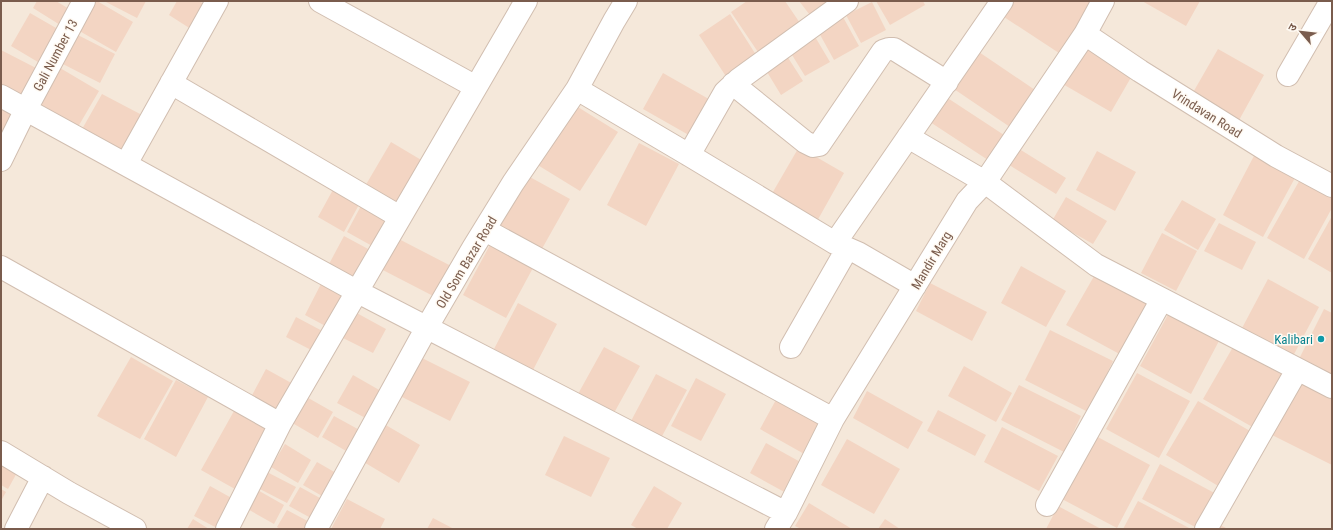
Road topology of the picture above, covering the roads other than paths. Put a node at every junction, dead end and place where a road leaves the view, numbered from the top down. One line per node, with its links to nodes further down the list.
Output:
1 (84, 1): 18 (street, Gali Number 13)
2 (217, 1): 13 (street)
3 (320, 1): 15 (street)
4 (526, 1): 15 (street)
5 (626, 1): 16 (street, Old Som Bazar Road)
6 (848, 1): 14 (street)
7 (1002, 1): 12 (street)
8 (1103, 1): 10 (street, Mandir Marg)
9 (1331, 1): 11 (street)
10 (1085, 34): 23 (street, Mandir Marg); 24 (street, Vrindavan Road)
11 (1288, 75)
12 (947, 82): 14 (street); 19 (street)
13 (170, 83): 22 (street); 25 (street)
14 (733, 84): 20 (street)
15 (476, 87): 25 (street)
16 (577, 89): 20 (street); 26 (street, Old Som Bazar Road)
17 (1, 96): 18 (street)
18 (26, 109): 21 (street, Gali Number 13); 22 (street)
19 (908, 137): 23 (street); 27 (street)
20 (689, 155): 27 (street)
21 (1, 160)
22 (126, 164): 30 (street)
23 (985, 182): 29 (street, Mandir Marg); 31 (street)
24 (1332, 186)
25 (400, 217): 30 (street)
26 (485, 230): 32 (street, Old Som Bazar Road); 36 (street)
27 (841, 246): 29 (street); 33 (street)
28 (1, 267): 37 (street)
29 (915, 286): 36 (street, Mandir Marg)
30 (358, 292): 32 (street); 37 (street)
31 (1162, 299): 34 (street); 40 (street)
32 (427, 327): 41 (street); 45 (street, Old Som Bazar Road)
33 (791, 347)
34 (1297, 370): 35 (street); 46 (street)
35 (1332, 387)
36 (833, 419): 41 (street, Mandir Marg)
37 (280, 424): 44 (street)
38 (1, 452): 39 (street)
39 (43, 477): 42 (street); 43 (street)
40 (1047, 505)
41 (781, 521)
42 (16, 529)
43 (135, 529)
44 (227, 529)
45 (316, 529)
46 (1206, 529)

